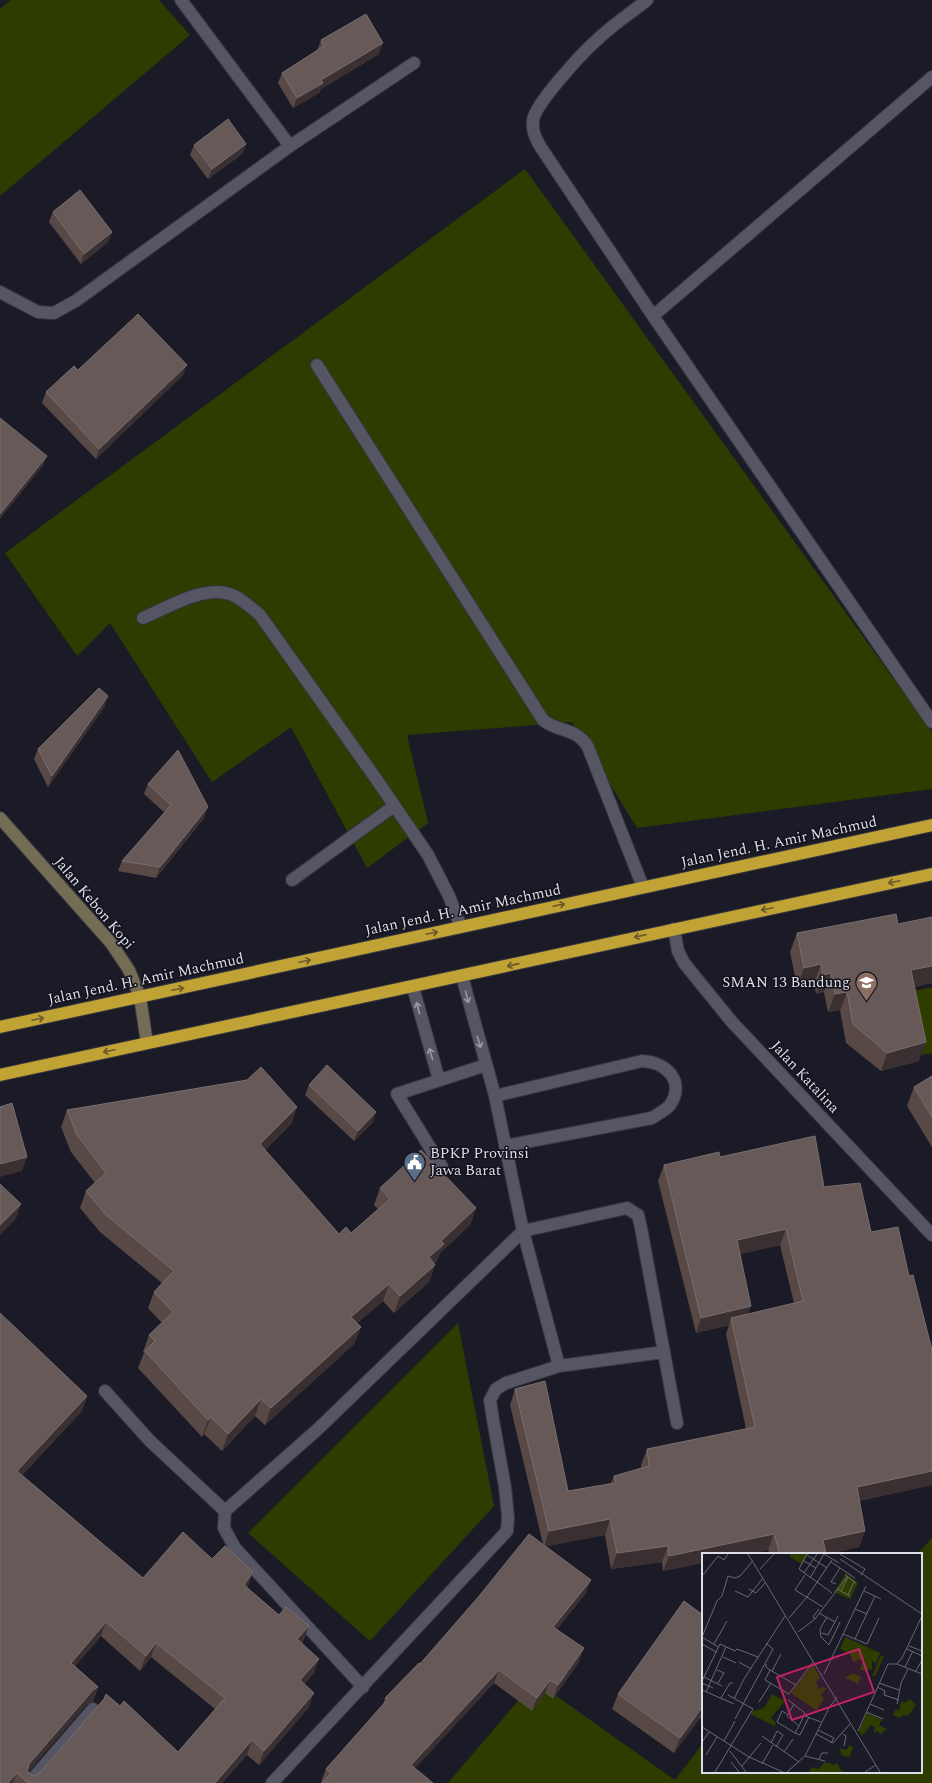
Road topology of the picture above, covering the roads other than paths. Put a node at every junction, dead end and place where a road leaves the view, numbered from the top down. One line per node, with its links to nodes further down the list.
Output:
1 (181, 0): 5 (street)
2 (647, 0): 7 (street)
3 (414, 63): 5 (street)
4 (932, 77): 7 (street)
5 (290, 146): 6 (street)
6 (0, 292)
7 (653, 316): 10 (street)
8 (317, 365): 16 (street)
9 (143, 618): 11 (street)
10 (932, 722)
11 (394, 806): 15 (street); 17 (street)
12 (0, 818): 21 (main road, Jalan Kebon Kopi)
13 (932, 825): 16 (highway, Jalan Jend. H. Amir Machmud)
14 (932, 874): 18 (highway, one-way to 18)
15 (292, 880)
16 (643, 887): 17 (highway, Jalan Jend. H. Amir Machmud, one-way to 16)
17 (461, 927): 21 (highway, Jalan Jend. H. Amir Machmud, one-way to 17)
18 (674, 929): 19 (highway, one-way to 19); 31 (street, Jalan Katalina)
19 (462, 976): 20 (highway); 24 (street, one-way to 24)
20 (413, 987): 23 (highway); 26 (street, one-way to 20)
21 (140, 998): 22 (highway, Jalan Jend. H. Amir Machmud, one-way to 21); 23 (main road, Jalan Kebon Kopi)
22 (0, 1027)
23 (147, 1043): 25 (highway, one-way to 25)
24 (486, 1065): 26 (street); 27 (street)
25 (0, 1075)
26 (439, 1080): 29 (street)
27 (495, 1096): 28 (street); 28 (street)
28 (505, 1146): 30 (street)
29 (442, 1167)
30 (523, 1231): 32 (street); 33 (street); 36 (street)
31 (932, 1235)
32 (664, 1352): 33 (street); 35 (street)
33 (559, 1366): 37 (street)
34 (105, 1391): 36 (street)
35 (677, 1423)
36 (225, 1511): 37 (street)
37 (363, 1687): 40 (street)
38 (93, 1709): 39 (street)
39 (29, 1783)
40 (272, 1783)

